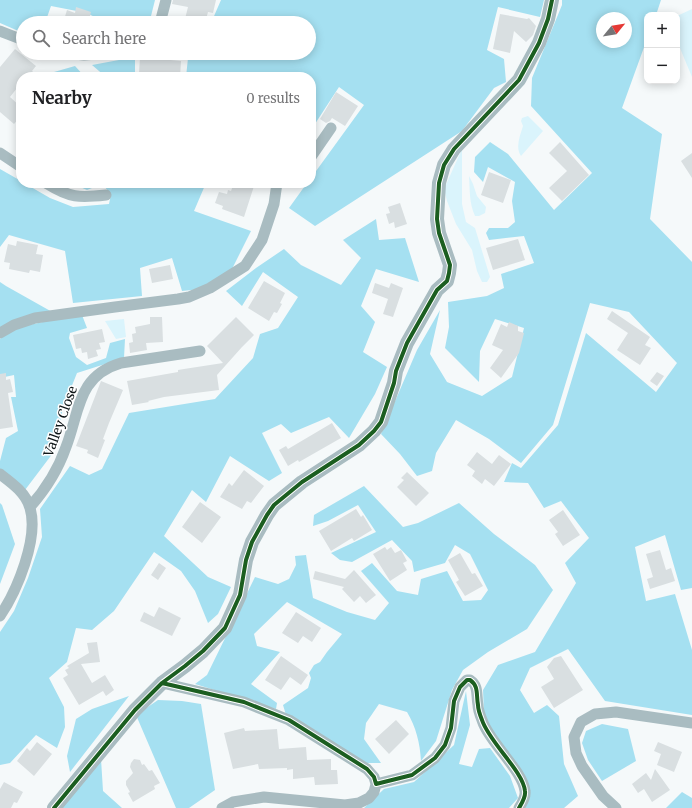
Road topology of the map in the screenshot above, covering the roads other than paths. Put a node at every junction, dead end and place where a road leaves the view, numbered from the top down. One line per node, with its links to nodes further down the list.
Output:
1 (166, 0): 3 (street)
2 (552, 0): 18 (street)
3 (162, 16)
4 (0, 31): 5 (street)
5 (16, 37)
6 (331, 128): 7 (street)
7 (316, 150)
8 (0, 153): 9 (street)
9 (16, 164)
10 (55, 188): 12 (street)
11 (276, 188): 13 (street)
12 (106, 195)
13 (0, 332)
14 (200, 352): 16 (street, Valley Close)
15 (0, 474): 16 (street)
16 (30, 507): 17 (street)
17 (0, 616)
18 (162, 683): 20 (street); 21 (street)
19 (692, 723): 24 (street)
20 (376, 784): 22 (street); 23 (street)
21 (54, 808)
22 (222, 808)
23 (519, 808)
24 (616, 808)

